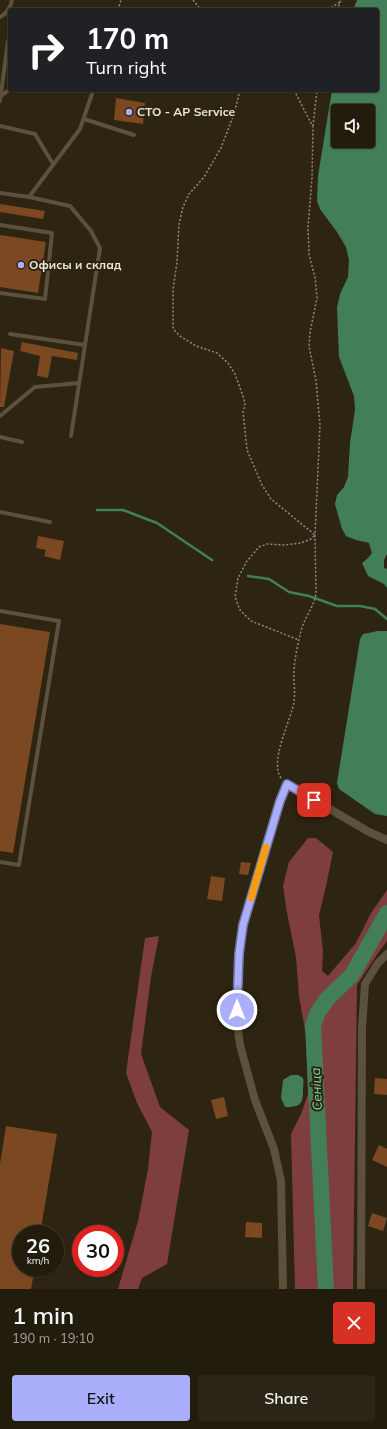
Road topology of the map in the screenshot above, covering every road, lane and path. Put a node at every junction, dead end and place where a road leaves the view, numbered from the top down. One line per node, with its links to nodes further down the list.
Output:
1 (193, 0): 3 (path)
2 (340, 1): 4 (path)
3 (199, 8)
4 (331, 8)
5 (8, 9): 6 (lane)
6 (0, 17)
7 (8, 41): 13 (lane)
8 (8, 91): 13 (lane)
9 (93, 92): 14 (lane)
10 (240, 92): 32 (path)
11 (295, 92): 16 (path)
12 (317, 92): 16 (path)
13 (0, 98)
14 (84, 118): 17 (lane); 18 (lane)
15 (0, 126): 18 (lane)
16 (313, 127): 32 (path)
17 (134, 134)
18 (53, 164): 20 (lane)
19 (0, 193): 20 (lane)
20 (29, 197): 24 (lane)
21 (0, 225): 22 (lane)
22 (0, 293)
23 (10, 334): 24 (lane)
24 (85, 345): 25 (lane)
25 (80, 384): 26 (lane); 27 (lane)
26 (0, 416)
27 (72, 436)
28 (0, 437): 29 (lane)
29 (22, 442)
30 (0, 512): 31 (lane)
31 (50, 522)
32 (315, 535): 34 (path); 34 (path)
33 (0, 611): 37 (lane)
34 (299, 640): 35 (path)
35 (287, 784): 36 (street); 39 (street)
36 (387, 840)
37 (0, 862)
38 (387, 954): 40 (street)
39 (283, 1289)
40 (361, 1289)

